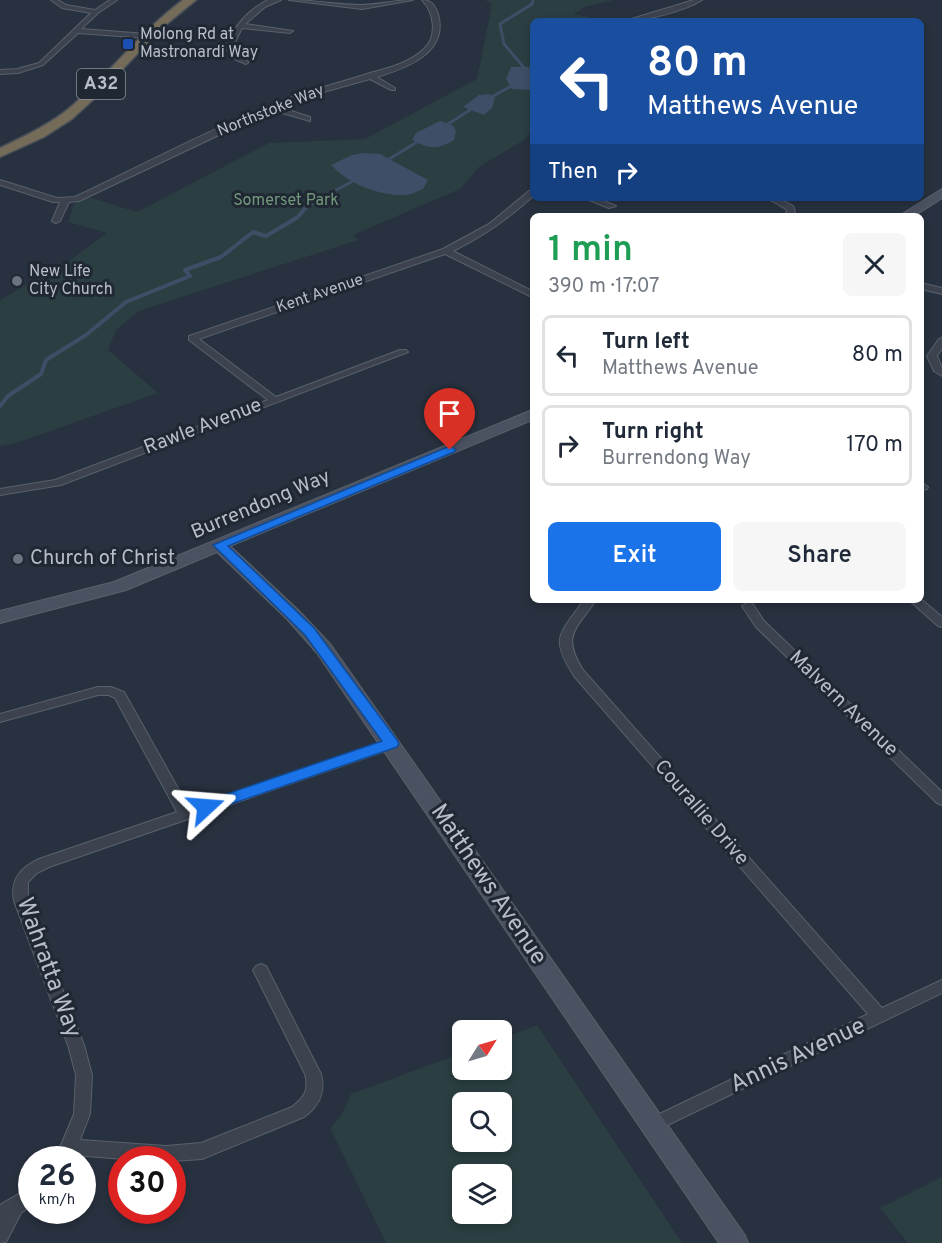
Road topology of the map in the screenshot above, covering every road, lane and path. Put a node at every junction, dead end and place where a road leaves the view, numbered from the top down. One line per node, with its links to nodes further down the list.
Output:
1 (54, 0): 9 (street)
2 (114, 0): 9 (street)
3 (190, 0): 14 (highway, A32)
4 (278, 0): 11 (street)
5 (292, 0): 6 (street)
6 (410, 0)
7 (425, 0): 17 (street, Northstoke Way)
8 (699, 0): 10 (street)
9 (96, 12): 12 (street)
10 (639, 18)
11 (242, 26): 13 (street); 15 (street)
12 (77, 31): 14 (street); 16 (street)
13 (290, 31)
14 (147, 36): 21 (highway, A32)
15 (246, 62)
16 (0, 72)
17 (369, 76): 18 (street); 19 (street, Northstoke Way)
18 (393, 88)
19 (271, 107): 20 (street); 25 (street, Northstoke Way)
20 (307, 119)
21 (0, 153)
22 (0, 182): 25 (street)
23 (942, 193): 30 (street)
24 (530, 195): 32 (street, Kent Avenue)
25 (65, 201): 31 (street)
26 (597, 201): 28 (street)
27 (777, 201): 29 (street)
28 (612, 206)
29 (790, 213)
30 (910, 213)
31 (56, 221)
32 (446, 251): 35 (street); 39 (street, Kent Avenue)
33 (924, 287): 34 (street)
34 (942, 291)
35 (530, 293)
36 (942, 341): 38 (street)
37 (403, 352): 39 (street, Rawle Avenue)
38 (942, 373)
39 (274, 400): 41 (street, Rawle Avenue)
40 (530, 416): 42 (street, Burrendong Way)
41 (0, 492)
42 (219, 545): 46 (street, Burrendong Way); 49 (street, Matthews Avenue)
43 (588, 603): 54 (street, Courallie Drive)
44 (919, 603): 47 (street)
45 (748, 606): 50 (street, Malvern Avenue)
46 (0, 618)
47 (942, 623)
48 (0, 718): 51 (street)
49 (392, 744): 51 (street, Wahratta Way); 55 (street, Matthews Avenue)
50 (942, 800)
51 (185, 814): 56 (street, Wahratta Way)
52 (261, 970): 57 (street)
53 (942, 986): 54 (street, Annis Avenue)
54 (880, 1017): 55 (street, Annis Avenue)
55 (653, 1125): 60 (street, Matthews Avenue)
56 (67, 1146)
57 (96, 1153)
58 (8, 1210): 59 (street)
59 (0, 1236)
60 (735, 1243)

